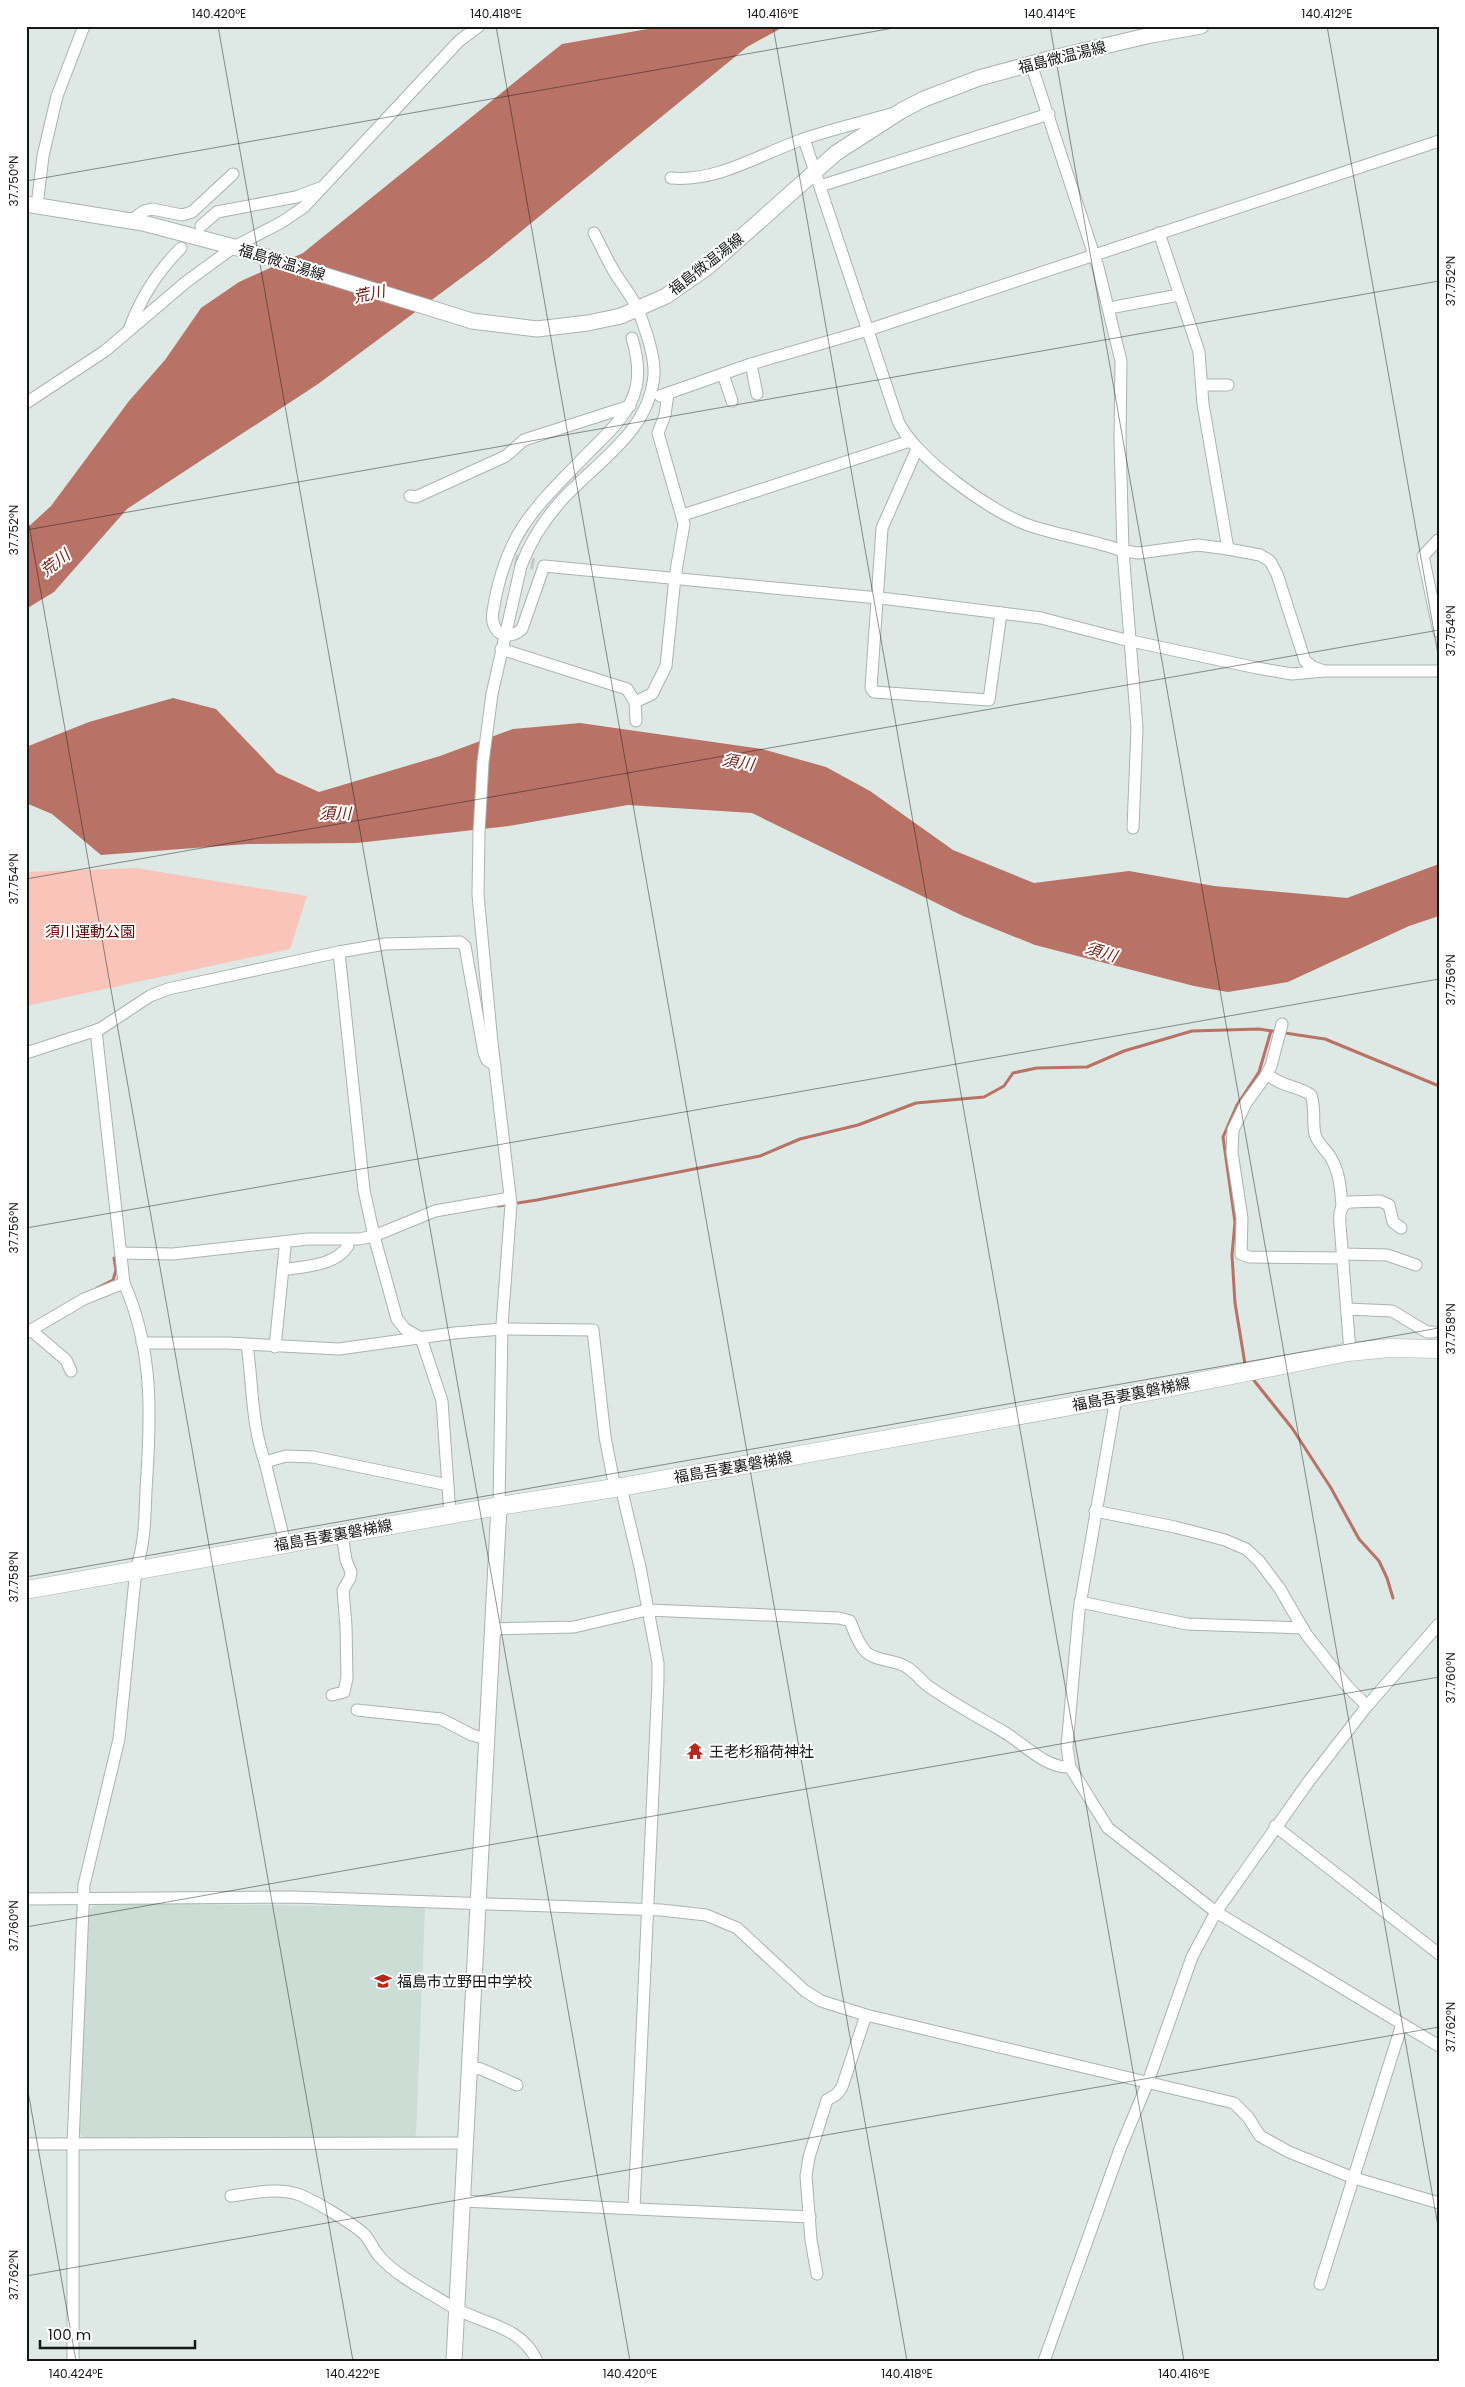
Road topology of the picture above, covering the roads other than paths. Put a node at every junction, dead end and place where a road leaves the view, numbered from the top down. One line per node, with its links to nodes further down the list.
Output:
1 (84, 26): 14 (street)
2 (479, 26): 13 (street)
3 (1201, 26): 4 (main road, 福島微温湯線)
4 (1031, 64): 5 (main road, 福島微温湯線); 6 (street)
5 (901, 111): 7 (street); 9 (main road, 福島微温湯線)
6 (1049, 114): 12 (street); 21 (street)
7 (804, 139): 9 (street); 11 (street)
8 (1439, 141): 18 (street)
9 (815, 171): 12 (street); 24 (main road, 福島微温湯線)
10 (234, 174): 15 (street)
11 (671, 178)
12 (820, 186): 25 (street)
13 (322, 188): 16 (street); 19 (street)
14 (31, 205): 15 (main road, 福島微温湯線)
15 (130, 221): 19 (main road, 福島微温湯線)
16 (201, 226)
17 (594, 233): 24 (street)
18 (1158, 233): 21 (street); 22 (street)
19 (234, 246): 24 (main road, 福島微温湯線); 26 (street)
20 (181, 248): 26 (street)
21 (1094, 254): 23 (street); 25 (street)
22 (1179, 295): 23 (street); 31 (street)
23 (1109, 308): 42 (street)
24 (638, 310): 47 (street)
25 (868, 330): 28 (street); 37 (street)
26 (128, 332): 35 (street)
27 (632, 338): 36 (street)
28 (751, 364): 29 (street); 32 (street)
29 (723, 374): 33 (street); 39 (street)
30 (1228, 384): 31 (street)
31 (1202, 385): 41 (street)
32 (757, 394)
33 (732, 401)
34 (640, 402): 36 (street)
35 (26, 403)
36 (629, 406): 38 (street); 47 (street)
37 (914, 445): 39 (street); 42 (street); 44 (street)
38 (410, 496)
39 (683, 516): 43 (street)
40 (1438, 540): 46 (street)
41 (1228, 549): 42 (street); 50 (street)
42 (1123, 551): 48 (street)
43 (675, 577): 44 (street); 47 (street); 52 (street)
44 (879, 598): 45 (street); 45 (street)
45 (1001, 613): 48 (street)
46 (1439, 632)
47 (505, 635): 49 (street)
48 (1132, 641): 50 (street); 54 (street)
49 (502, 650): 52 (street); 59 (street)
50 (1324, 671): 51 (street)
51 (1439, 672)
52 (636, 702): 53 (street)
53 (636, 722)
54 (1133, 828)
55 (339, 952): 57 (street); 59 (street); 64 (street)
56 (1282, 1024): 60 (street)
57 (96, 1030): 58 (street); 67 (street)
58 (26, 1053)
59 (495, 1065): 61 (street)
60 (1267, 1074): 62 (street); 68 (street)
61 (510, 1198): 64 (street); 73 (street)
62 (1342, 1207): 63 (street); 68 (street)
63 (1401, 1228)
64 (374, 1236): 67 (street); 76 (street)
65 (348, 1246): 70 (street)
66 (286, 1248): 70 (street)
67 (121, 1253): 71 (street)
68 (1343, 1256): 69 (street); 72 (street)
69 (1416, 1266)
70 (283, 1270): 79 (street)
71 (124, 1282): 74 (street); 77 (street)
72 (1347, 1309): 75 (street); 81 (street)
73 (502, 1329): 76 (street); 86 (street); 87 (street)
74 (29, 1332): 82 (street)
75 (1433, 1332)
76 (421, 1338): 79 (street); 85 (street)
77 (142, 1343): 78 (street); 92 (street)
78 (247, 1345): 79 (street); 84 (street)
79 (275, 1347)
80 (1439, 1350): 81 (main road, 福島吾妻裏磐梯線)
81 (1350, 1352): 83 (main road, 福島吾妻裏磐梯線)
82 (71, 1371)
83 (1116, 1398): 86 (main road, 福島吾妻裏磐梯線); 88 (street)
84 (266, 1462): 85 (street); 91 (street)
85 (448, 1484): 89 (street)
86 (618, 1487): 87 (main road, 福島吾妻裏磐梯線); 95 (street)
87 (499, 1506): 89 (main road, 福島吾妻裏磐梯線); 98 (main road)
88 (1095, 1511): 94 (street); 96 (street)
89 (450, 1514): 90 (main road, 福島吾妻裏磐梯線)
90 (342, 1534): 91 (main road, 福島吾妻裏磐梯線); 99 (street)
91 (285, 1544): 92 (main road, 福島吾妻裏磐梯線)
92 (136, 1569): 93 (main road, 福島吾妻裏磐梯線); 105 (street)
93 (26, 1590)
94 (1080, 1602): 96 (street); 103 (street)
95 (646, 1610): 98 (street); 103 (street); 108 (street)
96 (1303, 1628): 100 (street)
97 (1437, 1628): 100 (street)
98 (492, 1629): 102 (main road)
99 (332, 1695)
100 (1368, 1706): 104 (street)
101 (357, 1710): 102 (street)
102 (486, 1739): 107 (main road)
103 (1070, 1767): 109 (street)
104 (1276, 1826): 109 (street); 110 (street)
105 (84, 1898): 106 (street); 107 (street); 119 (street)
106 (26, 1899)
107 (477, 1903): 108 (street); 114 (main road)
108 (648, 1910): 111 (street); 124 (street)
109 (1216, 1912): 112 (street); 115 (street)
110 (1439, 1954)
111 (866, 2015): 115 (street); 125 (street)
112 (1402, 2024): 113 (street); 120 (street)
113 (1439, 2046)
114 (469, 2067): 116 (street); 117 (main road)
115 (1148, 2082): 120 (street); 132 (street)
116 (517, 2085)
117 (466, 2143): 119 (street); 122 (main road)
118 (26, 2144): 119 (street)
119 (73, 2144): 129 (street)
120 (1354, 2178): 123 (street); 127 (street)
121 (232, 2196): 128 (street)
122 (463, 2201): 124 (street); 128 (main road)
123 (1439, 2203)
124 (634, 2208): 125 (street)
125 (810, 2217): 126 (street)
126 (816, 2274)
127 (1320, 2284)
128 (457, 2310): 130 (main road); 131 (street)
129 (73, 2361)
130 (454, 2361)
131 (537, 2361)
132 (1044, 2361)

